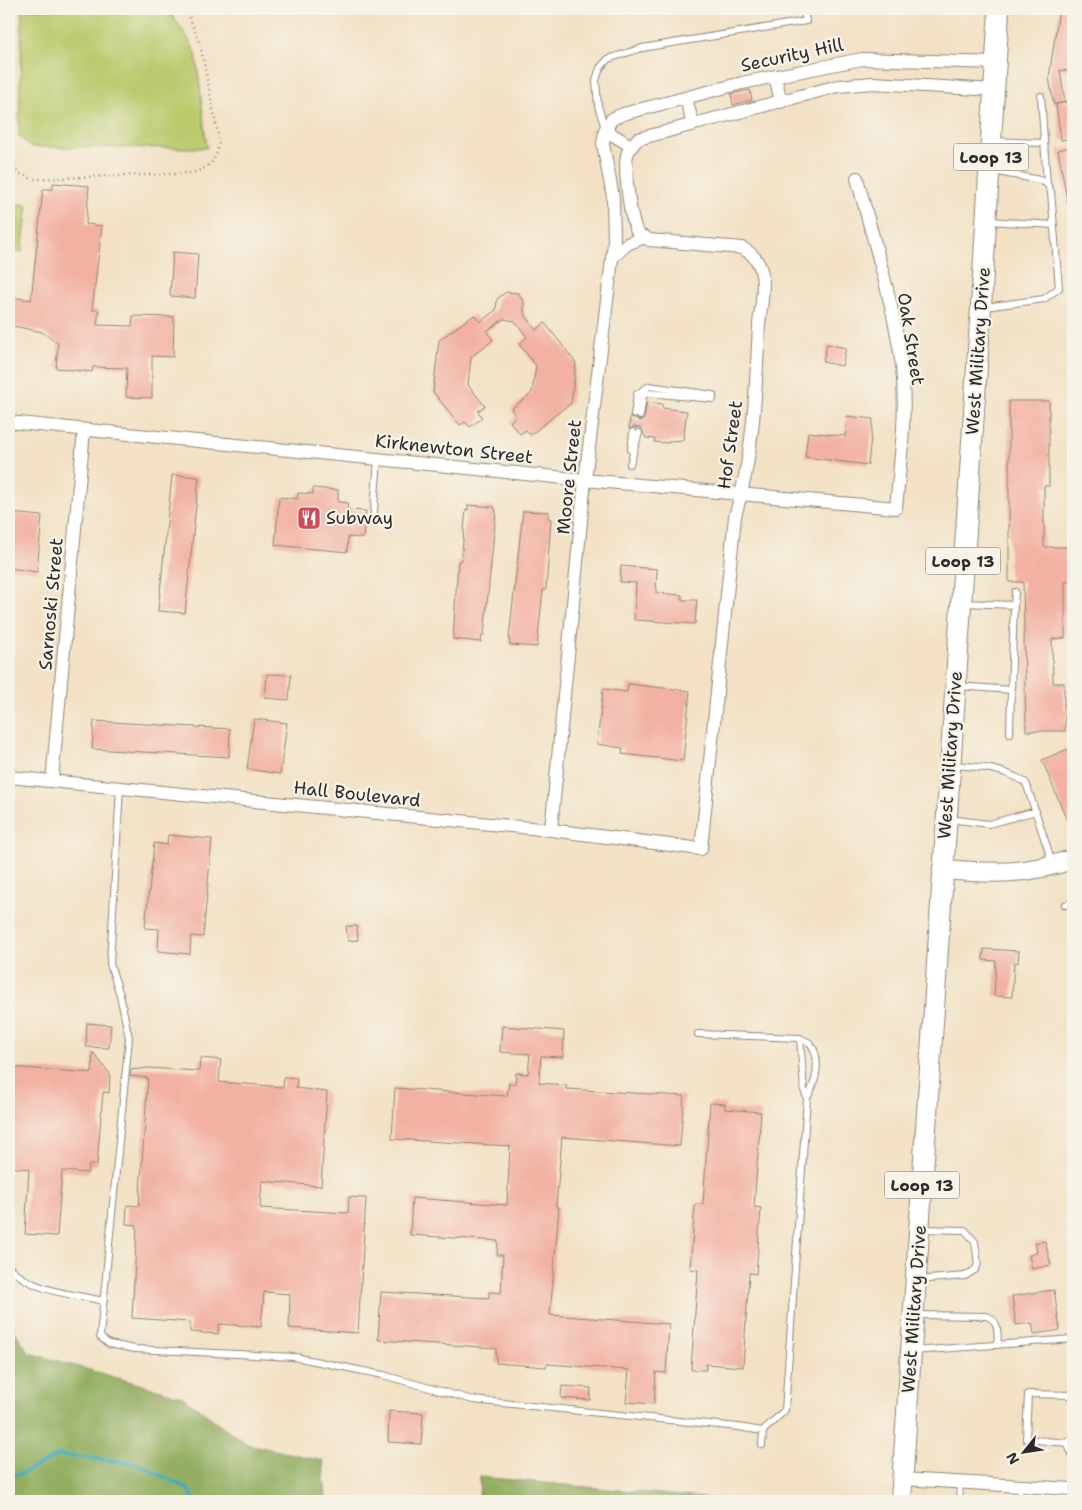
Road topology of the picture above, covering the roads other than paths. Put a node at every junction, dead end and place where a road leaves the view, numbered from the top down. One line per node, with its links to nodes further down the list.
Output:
1 (803, 9): 10 (lane)
2 (999, 9): 3 (main road, West Military Drive / Loop 13)
3 (997, 63): 4 (street, Security Hill); 5 (main road, West Military Drive / Loop 13)
4 (775, 76): 7 (street, Security Hill); 8 (street)
5 (995, 90): 8 (street); 11 (main road, West Military Drive / Loop 13)
6 (1041, 96): 12 (lane)
7 (686, 98): 9 (street); 10 (street, Security Hill)
8 (781, 102): 9 (street)
9 (693, 125): 13 (street)
10 (605, 130): 13 (street); 20 (street, Moore Street)
11 (992, 141): 12 (lane); 14 (main road, West Military Drive / Loop 13)
12 (1044, 143): 16 (lane)
13 (631, 146): 19 (street)
14 (990, 171): 16 (lane); 17 (main road, West Military Drive / Loop 13)
15 (857, 178): 31 (street, Oak Street)
16 (1047, 184): 18 (lane)
17 (986, 221): 18 (lane); 21 (main road, West Military Drive / Loop 13)
18 (1054, 225): 21 (lane)
19 (645, 238): 20 (street); 30 (street, Hof Street)
20 (612, 258): 29 (street, Moore Street)
21 (981, 307): 34 (main road, West Military Drive / Loop 13)
22 (713, 397): 23 (lane)
23 (637, 416)
24 (9, 422): 25 (street, Kirknewton Street)
25 (84, 430): 27 (street, Kirknewton Street); 41 (street, Sarnoski Street)
26 (636, 432): 28 (lane)
27 (378, 460): 29 (street, Kirknewton Street); 32 (lane)
28 (630, 464)
29 (585, 480): 30 (street, Kirknewton Street); 45 (street, Moore Street)
30 (742, 494): 31 (street, Kirknewton Street); 46 (street, Hof Street)
31 (896, 508)
32 (373, 523)
33 (1015, 592): 35 (lane)
34 (960, 603): 35 (lane); 36 (main road, West Military Drive / Loop 13)
35 (1014, 605): 37 (lane)
36 (955, 686): 37 (lane); 39 (main road, West Military Drive / Loop 13)
37 (1011, 690): 38 (lane)
38 (1010, 733)
39 (949, 765): 43 (lane); 44 (main road, West Military Drive / Loop 13)
40 (9, 777): 41 (street, Hall Boulevard)
41 (52, 781): 42 (street, Hall Boulevard)
42 (120, 788): 45 (street, Hall Boulevard); 58 (lane)
43 (1036, 811): 44 (lane); 48 (lane)
44 (946, 818): 49 (main road, West Military Drive / Loop 13)
45 (551, 830): 46 (street, Hall Boulevard)
46 (701, 849)
47 (1073, 861): 48 (street)
48 (1053, 866): 49 (street)
49 (942, 869): 55 (main road, West Military Drive / Loop 13)
50 (1073, 902): 51 (lane)
51 (1065, 906)
52 (698, 1034): 53 (lane)
53 (800, 1038): 54 (lane); 54 (lane)
54 (807, 1098): 64 (lane)
55 (919, 1228): 57 (main road, West Military Drive / Loop 13); 57 (lane)
56 (9, 1268): 58 (lane)
57 (916, 1281): 59 (main road, West Military Drive / Loop 13)
58 (104, 1301): 64 (lane)
59 (914, 1314): 61 (lane); 62 (main road, West Military Drive / Loop 13)
60 (1073, 1339): 61 (lane)
61 (998, 1345): 62 (lane)
62 (911, 1351): 69 (main road, West Military Drive / Loop 13)
63 (1073, 1395): 66 (lane)
64 (763, 1431): 67 (lane)
65 (1073, 1438): 66 (lane)
66 (1067, 1443): 68 (lane)
67 (762, 1445)
68 (1073, 1456)
69 (902, 1479): 70 (street); 72 (main road, West Military Drive / Loop 13)
70 (960, 1483): 71 (street); 73 (lane)
71 (1073, 1489)
72 (901, 1501)
73 (958, 1501)

